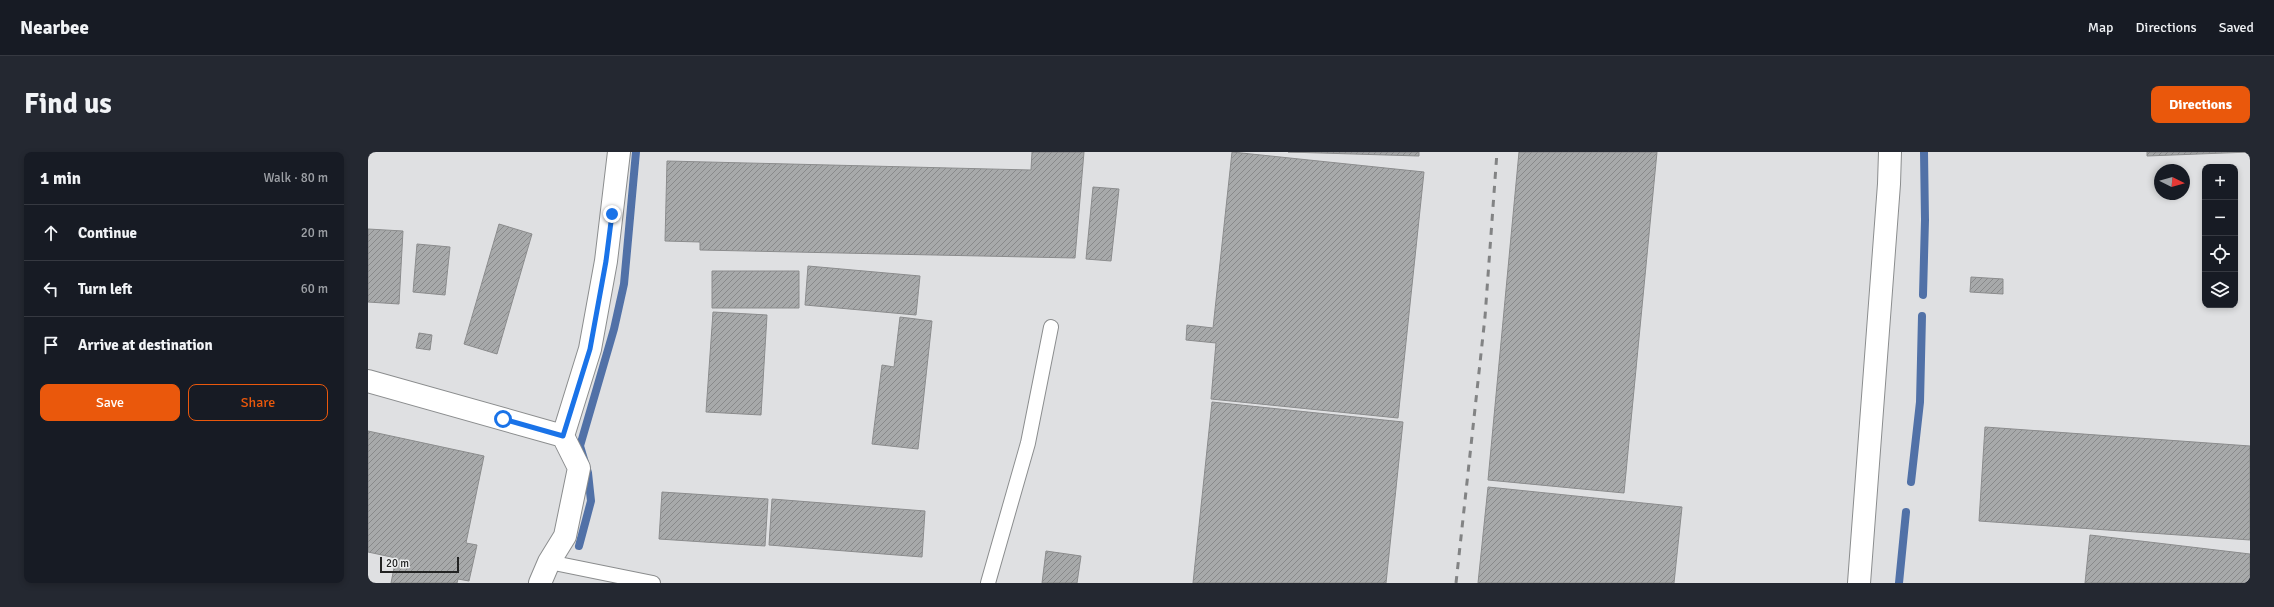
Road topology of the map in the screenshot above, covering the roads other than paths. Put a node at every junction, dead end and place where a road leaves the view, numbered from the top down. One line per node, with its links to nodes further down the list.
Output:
1 (619, 152): 5 (street)
2 (1890, 152): 10 (street)
3 (1051, 327): 9 (lane)
4 (368, 381): 5 (street)
5 (563, 436): 6 (street)
6 (549, 562): 7 (street); 8 (lane)
7 (540, 583)
8 (653, 583)
9 (988, 583)
10 (1859, 583)

